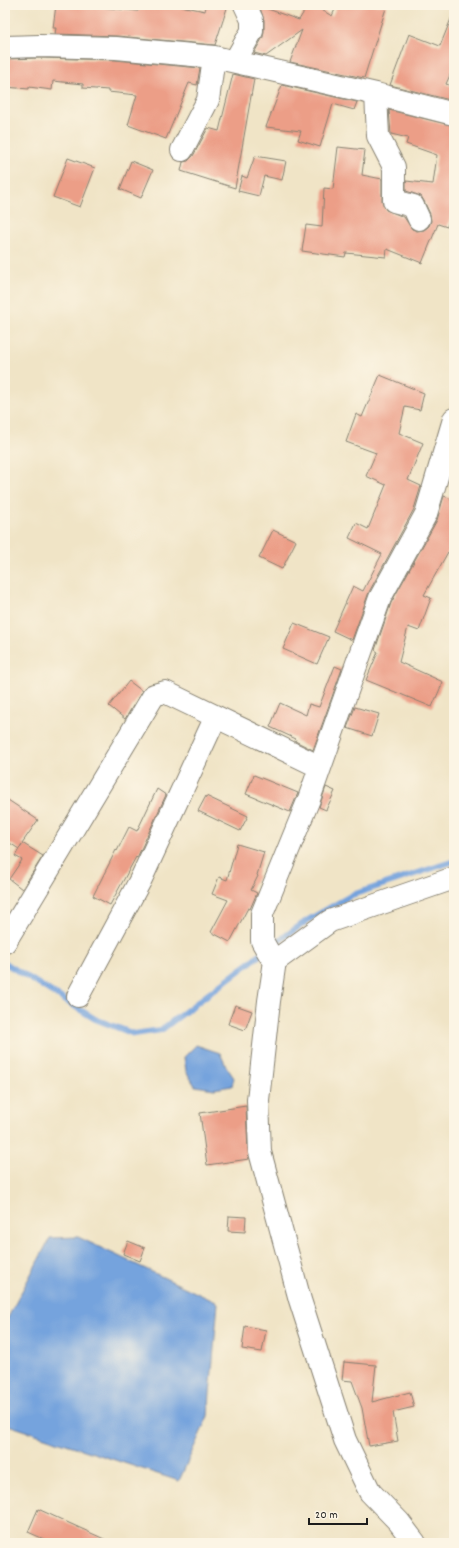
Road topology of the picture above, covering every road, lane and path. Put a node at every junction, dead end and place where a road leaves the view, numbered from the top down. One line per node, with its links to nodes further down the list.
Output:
1 (245, 5): 4 (street)
2 (5, 47): 3 (street)
3 (214, 57): 4 (street); 7 (street)
4 (235, 61): 5 (street)
5 (376, 94): 6 (street); 8 (street)
6 (454, 114)
7 (182, 150)
8 (419, 219)
9 (454, 419): 11 (street)
10 (220, 719): 11 (street); 13 (street); 15 (street)
11 (320, 767): 14 (street)
12 (454, 878): 14 (street)
13 (5, 942)
14 (269, 952): 16 (street)
15 (78, 996)
16 (415, 1543)

